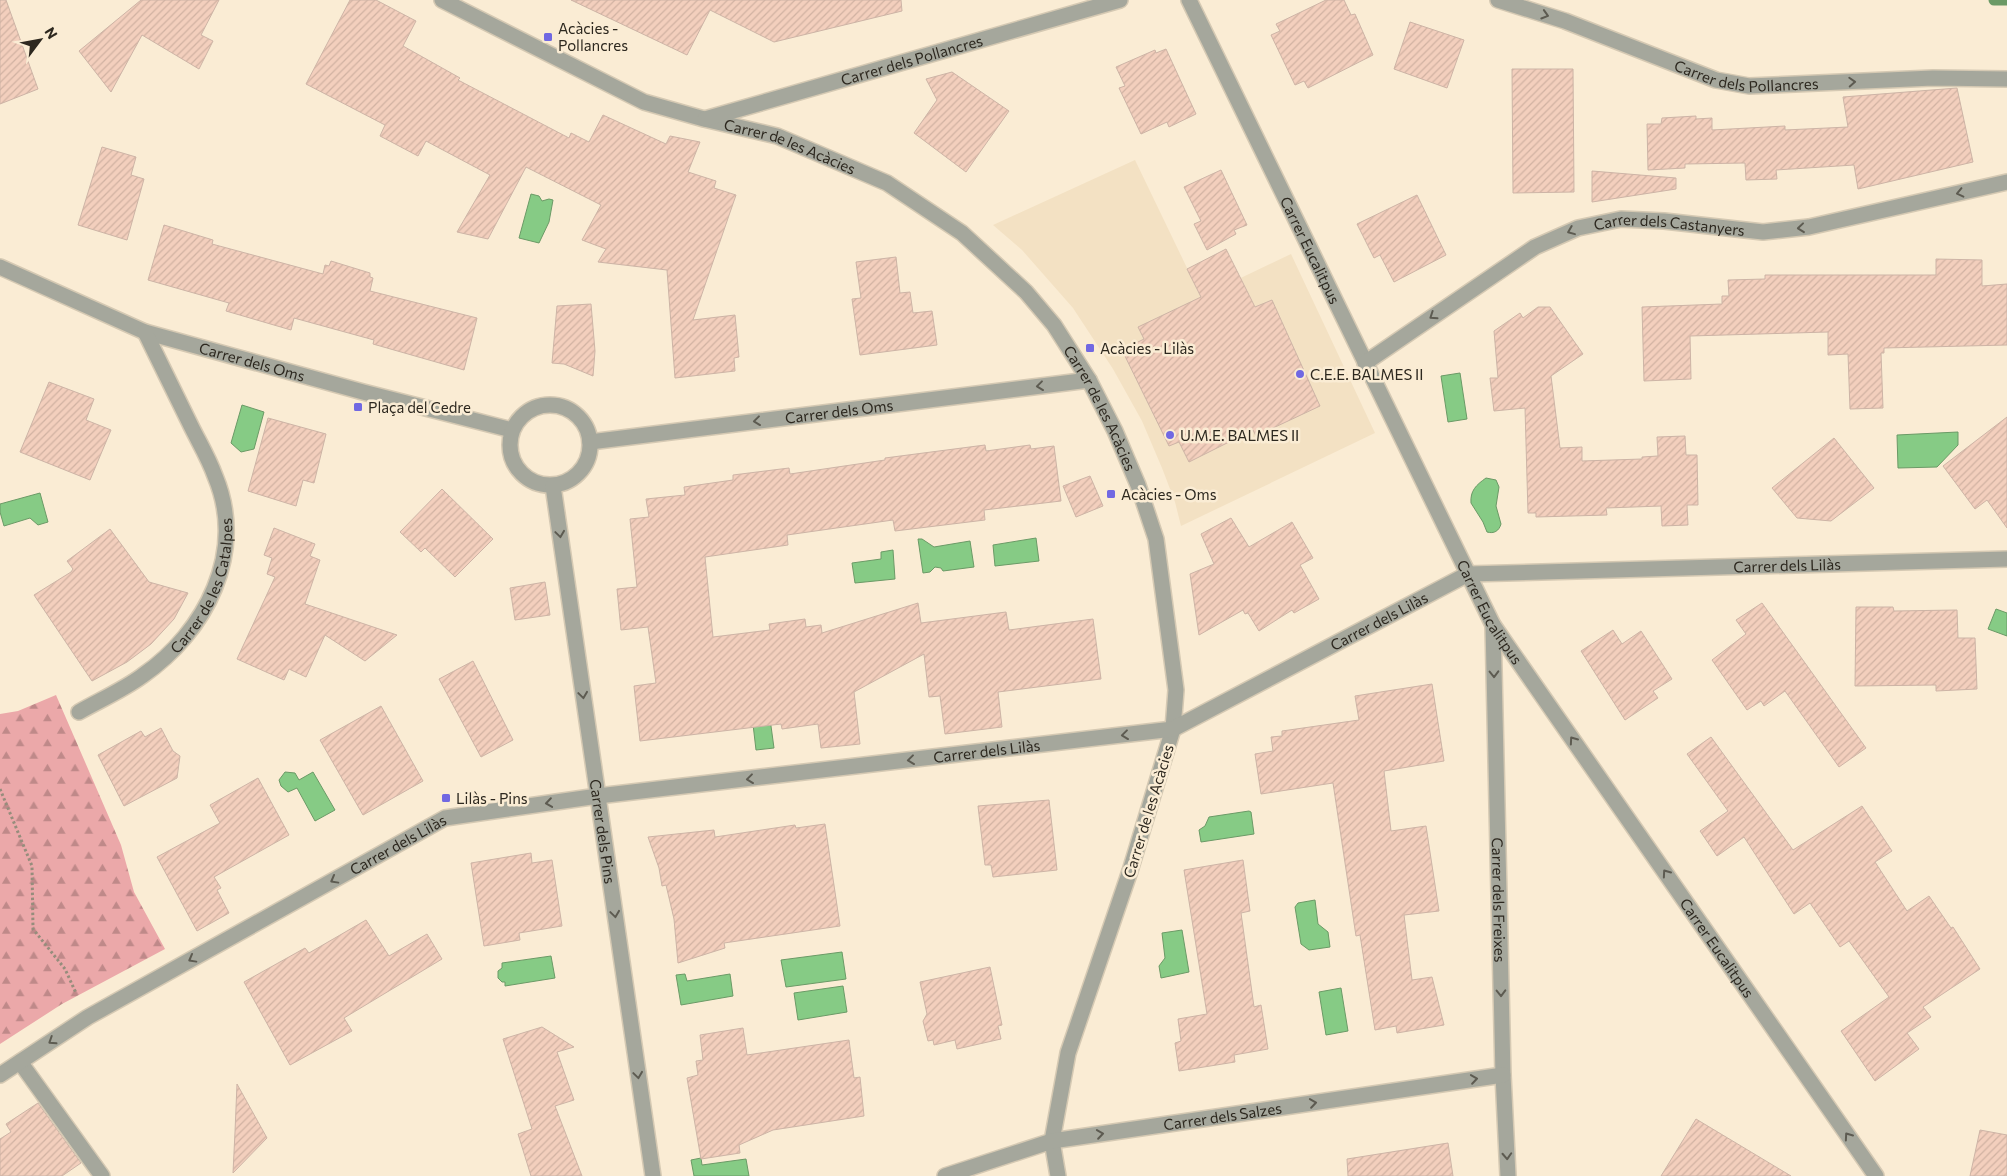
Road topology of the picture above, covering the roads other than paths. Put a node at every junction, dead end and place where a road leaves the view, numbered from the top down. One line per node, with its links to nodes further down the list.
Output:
1 (442, 0): 6 (street, Carrer de les Acàcies)
2 (1120, 0): 6 (street, Carrer dels Pollancres)
3 (1188, 0): 10 (street, Carrer Eucalitpus)
4 (1498, 0): 5 (street, Carrer dels Pollancres, one-way to 5)
5 (2007, 80)
6 (704, 119): 11 (street, Carrer de les Acàcies)
7 (2007, 182): 10 (street, Carrer dels Castanyers, one-way to 10)
8 (0, 267): 9 (street, Carrer dels Oms)
9 (145, 332): 12 (street, Carrer dels Oms); 18 (street, Carrer de les Catalpes)
10 (1365, 363): 16 (street, Carrer Eucalitpus)
11 (1089, 380): 13 (street, Carrer dels Oms, one-way to 13); 19 (street, Carrer de les Acàcies)
12 (512, 430): 13 (street); 14 (street)
13 (590, 442): 14 (street)
14 (553, 486): 20 (street, Carrer dels Pins, one-way to 20)
15 (2007, 559): 16 (street, Carrer dels Lilàs)
16 (1468, 574): 17 (street, Carrer Eucalitpus); 19 (street, Carrer dels Lilàs)
17 (1493, 625): 23 (street, Carrer dels Freixes, one-way to 23); 30 (street, Carrer Eucalitpus, one-way to 17)
18 (79, 712)
19 (1173, 729): 20 (street, Carrer dels Lilàs, one-way to 20); 24 (street, Carrer de les Acàcies)
20 (598, 796): 21 (street, Carrer dels Lilàs, one-way to 21); 26 (street, Carrer dels Pins, one-way to 26)
21 (20, 1062): 22 (street, Carrer dels Lilàs); 25 (street)
22 (0, 1075)
23 (1503, 1075): 24 (street, Carrer dels Salzes, one-way to 23); 29 (street, Carrer dels Freixes, one-way to 29)
24 (1052, 1141): 27 (street, Carrer dels Salzes); 28 (street, Carrer de les Acàcies)
25 (102, 1176)
26 (653, 1176)
27 (945, 1176)
28 (1058, 1176)
29 (1508, 1176)
30 (1876, 1176)

